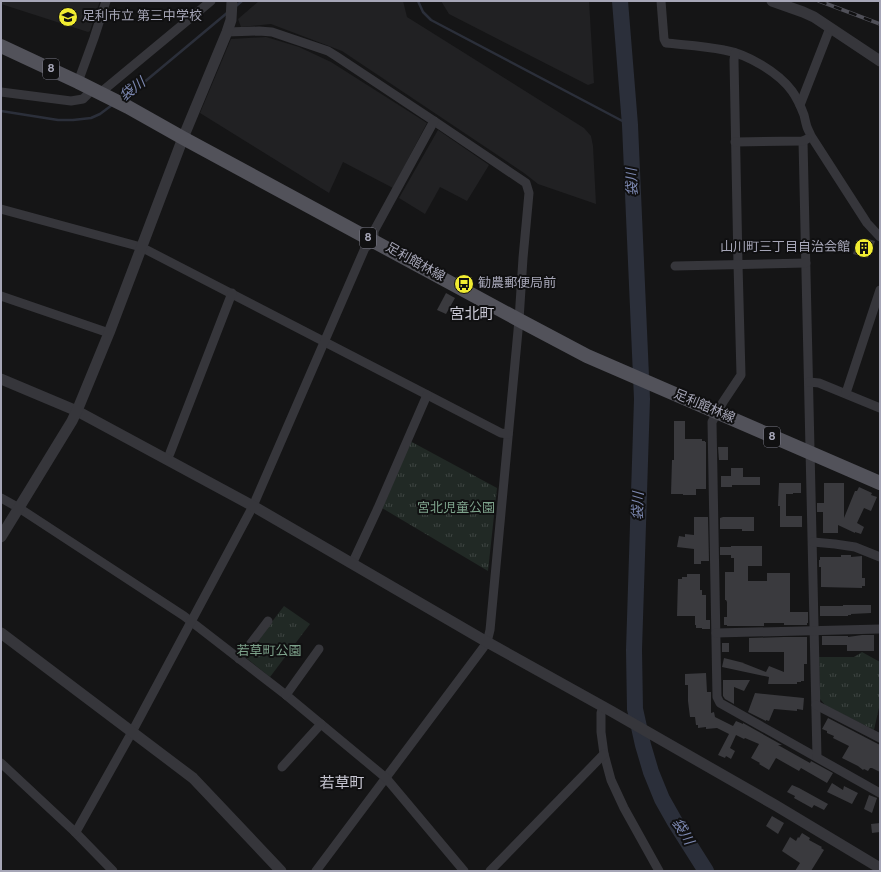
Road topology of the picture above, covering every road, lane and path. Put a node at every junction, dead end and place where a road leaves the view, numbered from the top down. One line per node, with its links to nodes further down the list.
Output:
1 (106, 1): 11 (street)
2 (232, 1): 7 (street)
3 (661, 1): 9 (street)
4 (772, 1): 6 (street)
5 (208, 2): 13 (street)
6 (830, 28): 10 (street); 14 (street)
7 (227, 32): 15 (street); 17 (street)
8 (1, 46): 11 (main road, 足利館林線 / 8)
9 (735, 53): 14 (street); 19 (street)
10 (880, 61)
11 (78, 82): 13 (main road, 足利館林線 / 8)
12 (1, 92): 13 (street)
13 (99, 92): 17 (main road, 足利館林線 / 8)
14 (800, 105): 16 (street)
15 (434, 121): 22 (street); 30 (street)
16 (811, 136): 18 (street); 21 (street)
17 (183, 138): 22 (main road, 足利館林線 / 8); 23 (street)
18 (803, 141): 19 (street); 24 (street)
19 (735, 142): 25 (street)
20 (1, 209): 23 (street)
21 (880, 237)
22 (374, 241): 30 (main road, 足利館林線 / 8); 32 (street)
23 (142, 247): 28 (street); 31 (street)
24 (806, 263): 25 (street); 34 (street)
25 (738, 264): 26 (street); 39 (street)
26 (675, 266)
27 (880, 290): 35 (street)
28 (232, 293): 32 (street); 42 (street)
29 (1, 296): 31 (street)
30 (519, 320): 39 (main road, 足利館林線 / 8); 40 (street)
31 (109, 333): 38 (street)
32 (324, 342): 36 (street); 45 (street)
33 (1, 379): 38 (street)
34 (809, 382): 35 (street); 41 (street)
35 (846, 393): 37 (street)
36 (427, 395): 40 (street); 50 (street)
37 (880, 408)
38 (77, 411): 42 (street); 46 (street)
39 (717, 413): 41 (main road, 足利館林線 / 8); 56 (street)
40 (508, 434): 57 (street)
41 (811, 454): 43 (main road, 足利館林線 / 8); 48 (street)
42 (166, 460): 45 (street)
43 (880, 483)
44 (1, 498): 46 (street)
45 (253, 506): 50 (street); 51 (street)
46 (19, 508): 47 (street); 51 (street)
47 (1, 537)
48 (812, 542): 49 (street); 54 (street)
49 (880, 557)
50 (352, 564): 57 (street)
51 (192, 621): 59 (street); 64 (street)
52 (268, 621): 59 (street)
53 (880, 629): 54 (street)
54 (814, 630): 56 (street); 61 (street)
55 (1, 633): 64 (street)
56 (716, 633): 67 (street)
57 (487, 642): 62 (street); 70 (street)
58 (319, 648): 60 (street)
59 (239, 658): 60 (street)
60 (286, 695): 63 (street)
61 (816, 705): 65 (street); 67 (street)
62 (607, 709): 66 (street); 73 (street)
63 (320, 724): 69 (street); 70 (street)
64 (132, 732): 72 (street); 75 (street)
65 (880, 738)
66 (604, 754): 78 (street); 79 (street)
67 (817, 757): 71 (street)
68 (1, 763): 72 (street)
69 (282, 767)
70 (386, 778): 76 (street); 77 (street)
71 (880, 793)
72 (75, 832): 74 (street)
73 (880, 868)
74 (114, 871)
75 (281, 871)
76 (316, 871)
77 (464, 871)
78 (490, 871)
79 (659, 871)

